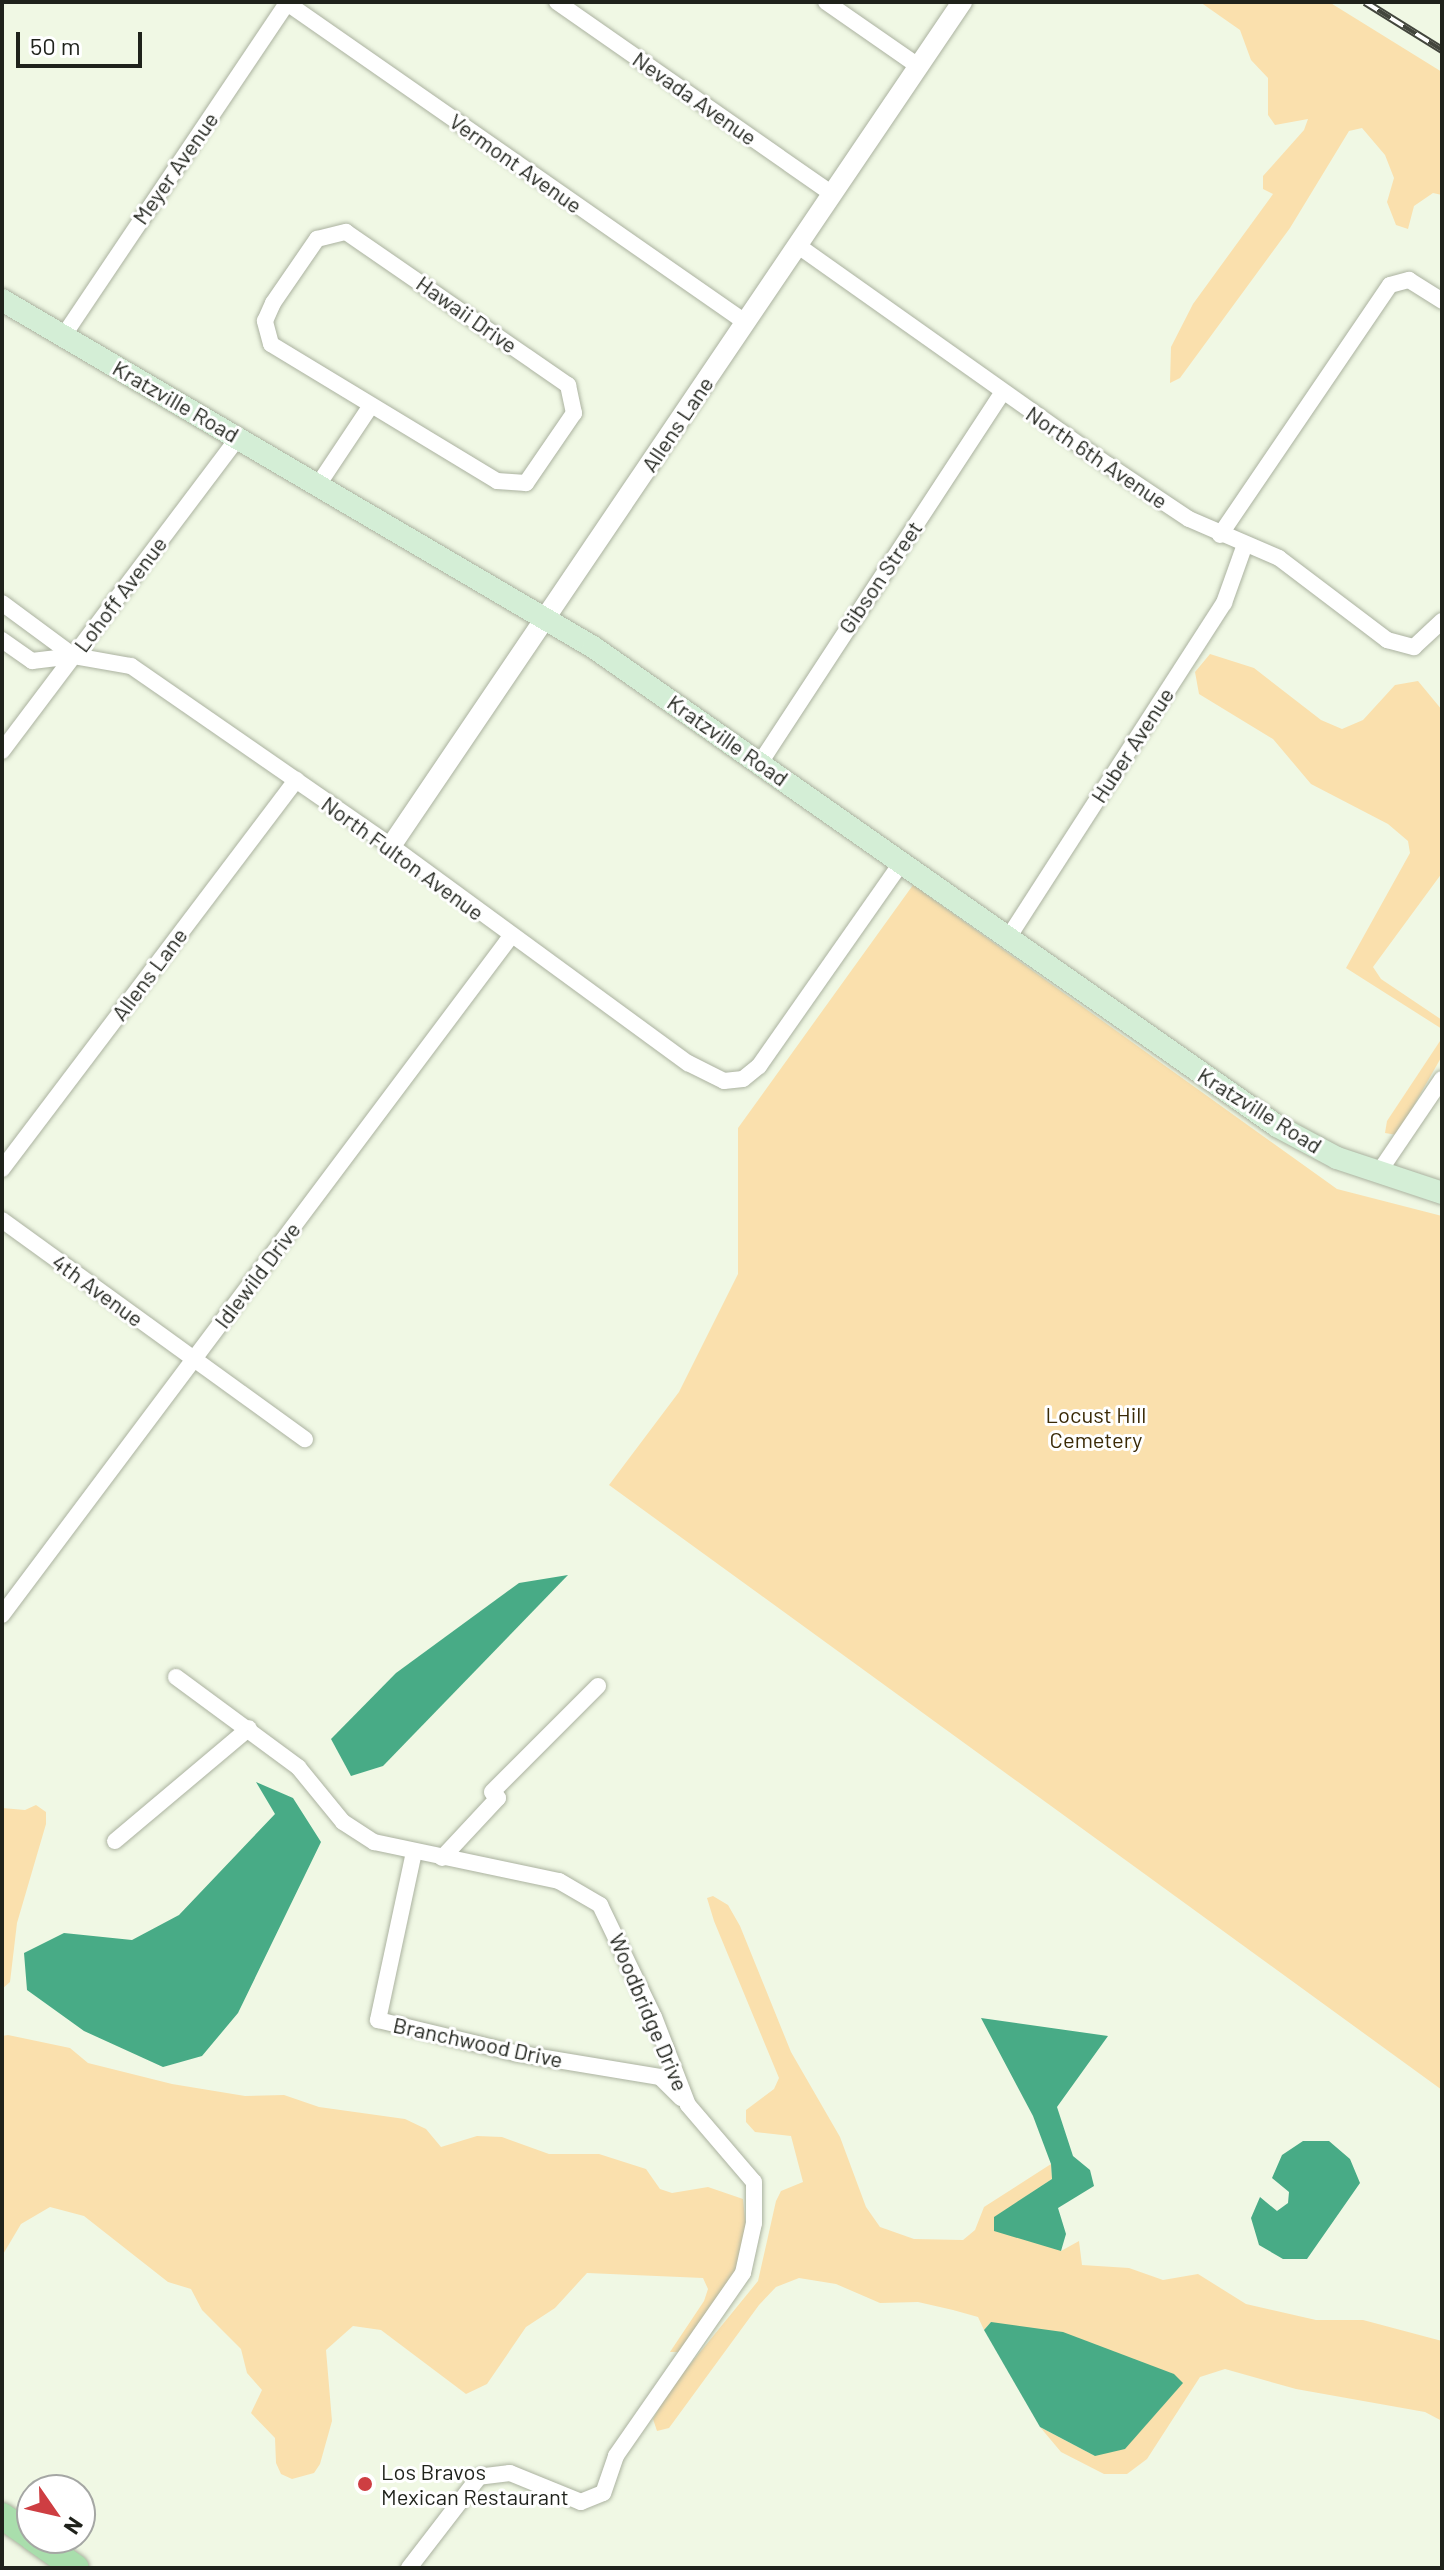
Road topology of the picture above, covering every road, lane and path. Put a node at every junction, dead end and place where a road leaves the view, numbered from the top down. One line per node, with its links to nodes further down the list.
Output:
1 (557, 2): 6 (street, Nevada Avenue)
2 (826, 2): 5 (street)
3 (962, 2): 5 (street, Allens Lane)
4 (287, 3): 10 (street, Vermont Avenue); 11 (street, Meyer Avenue)
5 (918, 66): 6 (street, Allens Lane)
6 (832, 194): 7 (street, Allens Lane)
7 (797, 245): 10 (street, Allens Lane); 12 (street, North 6th Avenue)
8 (2, 300): 11 (main road, Kratzville Road)
9 (1442, 301): 16 (street)
10 (745, 322): 19 (street, Allens Lane)
11 (64, 335): 14 (main road, Kratzville Road)
12 (1002, 393): 16 (street, North 6th Avenue); 24 (street, Gibson Street)
13 (370, 407): 13 (street, Hawaii Drive); 15 (street)
14 (238, 438): 15 (main road, Kratzville Road); 22 (street, Lohoff Avenue)
15 (318, 485): 19 (main road, Kratzville Road)
16 (1220, 535): 17 (street, North 6th Avenue)
17 (1244, 547): 20 (street, North 6th Avenue); 29 (street, Huber Avenue)
18 (2, 603): 22 (street)
19 (547, 619): 24 (main road, Kratzville Road); 26 (street, Allens Lane)
20 (1442, 621)
21 (2, 640): 22 (street)
22 (74, 656): 23 (street, Lohoff Avenue); 25 (street, North Fulton Avenue)
23 (2, 751)
24 (760, 763): 27 (main road, Kratzville Road)
25 (296, 780): 26 (street, North Fulton Avenue); 31 (street, Allens Lane)
26 (391, 846): 28 (street, North Fulton Avenue)
27 (901, 863): 28 (street, North Fulton Avenue); 29 (main road, Kratzville Road)
28 (511, 936): 35 (street, Idlewild Drive)
29 (1008, 938): 32 (main road, Kratzville Road)
30 (1442, 1079): 32 (street)
31 (2, 1169)
32 (1379, 1172): 33 (main road, Kratzville Road)
33 (1442, 1193)
34 (2, 1220): 35 (street, 4th Avenue)
35 (194, 1359): 36 (street, 4th Avenue); 37 (street, Idlewild Drive)
36 (305, 1439)
37 (2, 1615)
38 (176, 1677): 40 (street, Woodbridge Drive)
39 (598, 1686): 43 (street)
40 (249, 1728): 41 (street); 42 (street, Woodbridge Drive)
41 (115, 1841)
42 (414, 1852): 43 (street, Woodbridge Drive); 44 (street, Branchwood Drive)
43 (442, 1858): 44 (street, Woodbridge Drive)
44 (688, 2105): 47 (street, Woodbridge Drive)
45 (55, 2554): 46 (main road)
46 (76, 2568)
47 (409, 2568)

